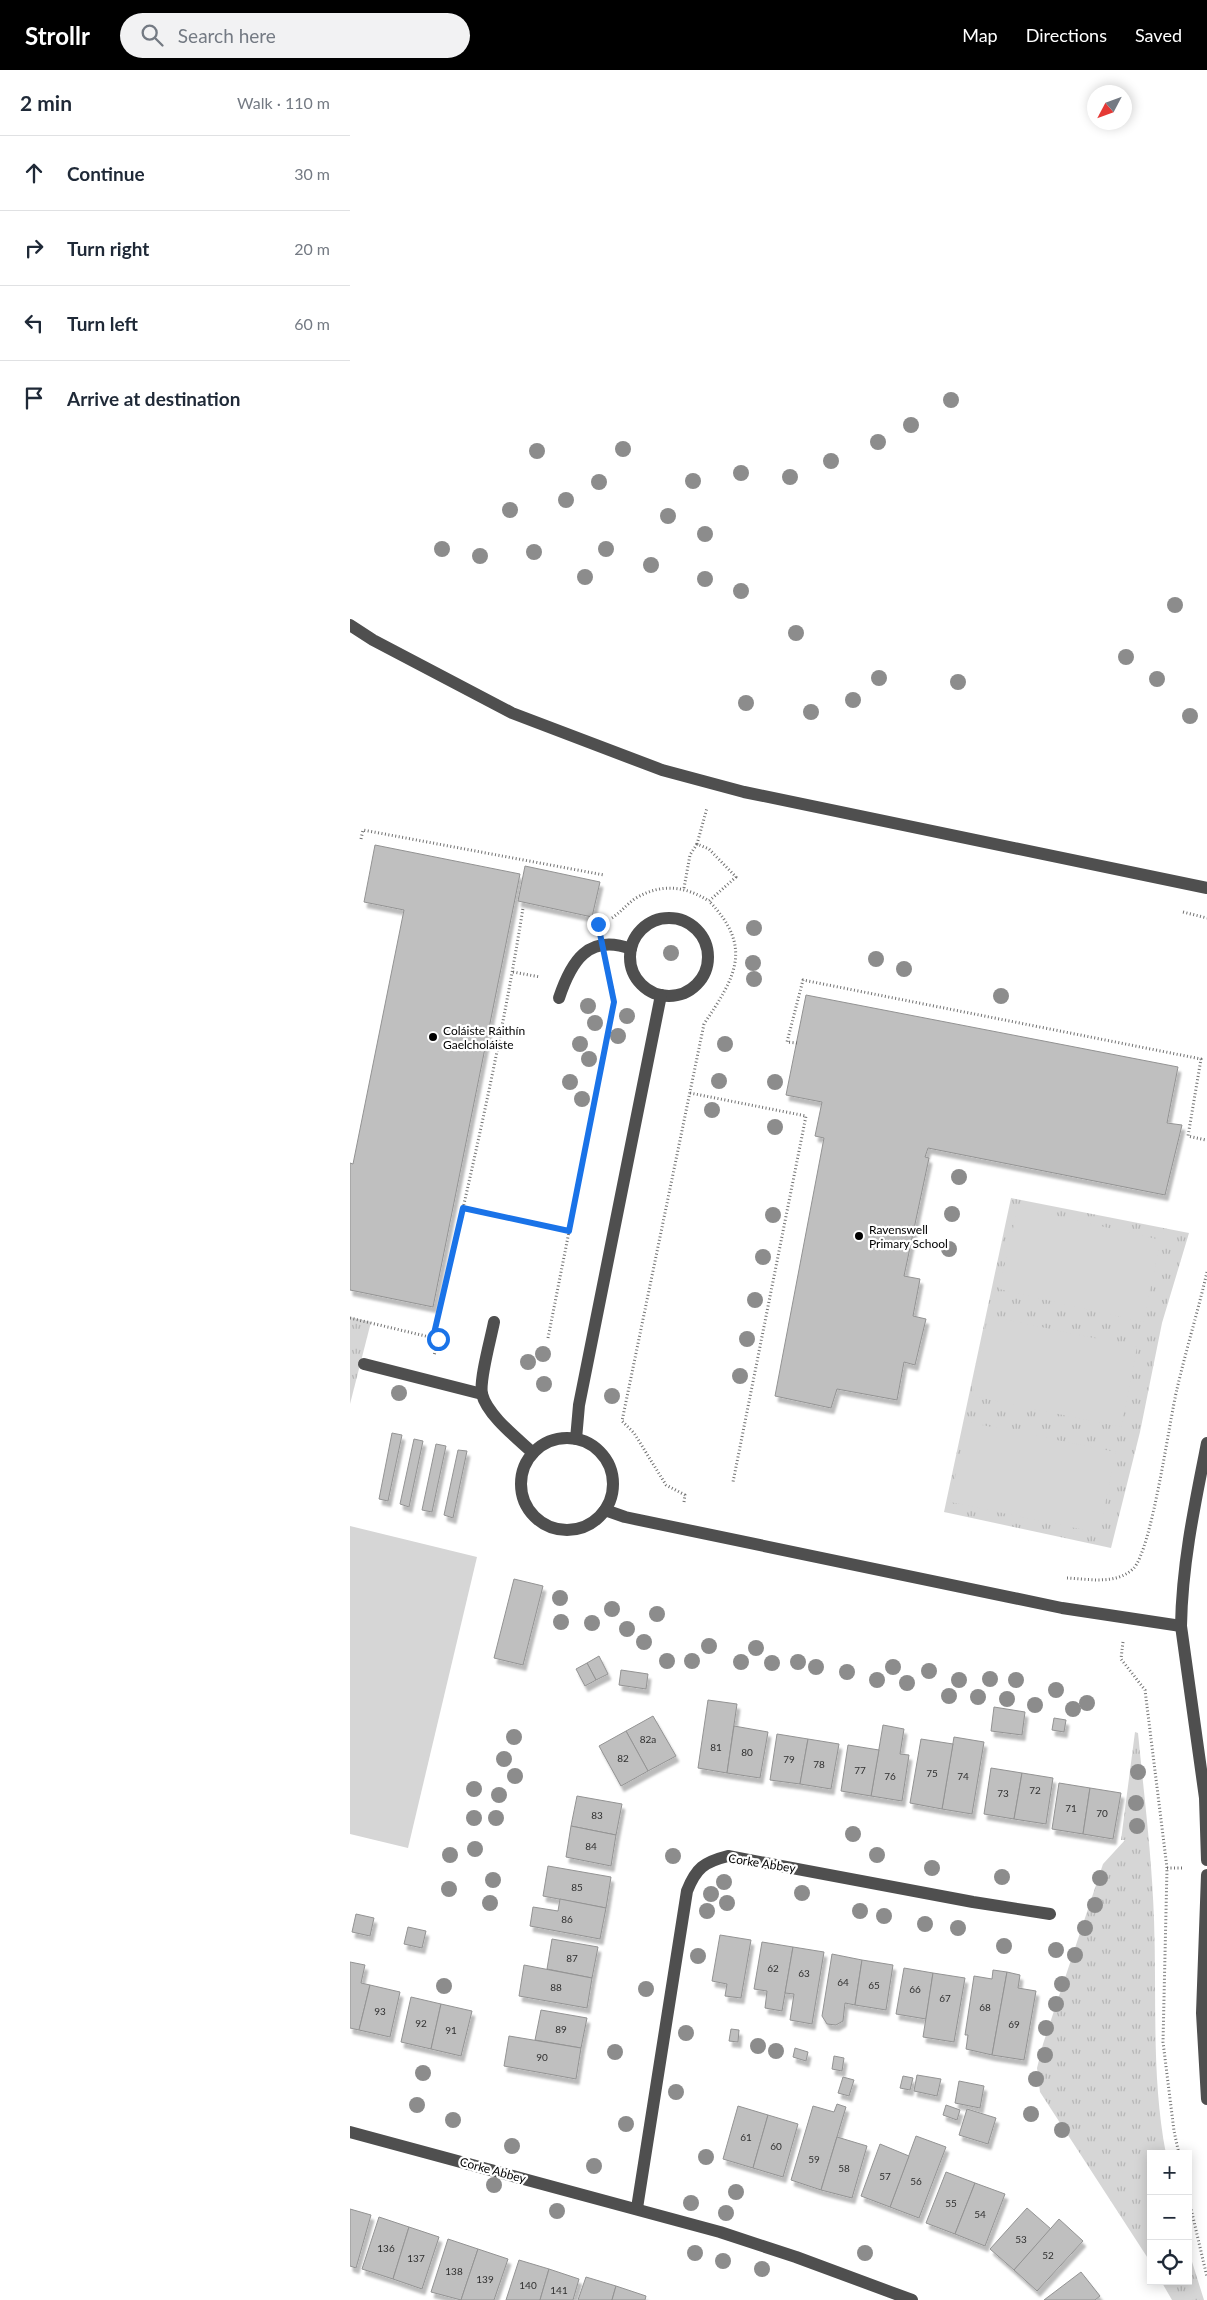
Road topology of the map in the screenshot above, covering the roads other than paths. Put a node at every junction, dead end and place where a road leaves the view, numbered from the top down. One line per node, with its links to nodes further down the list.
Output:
1 (350, 625): 2 (street)
2 (1207, 888)
3 (630, 949): 4 (street); 4 (street); 5 (street)
4 (661, 995): 9 (street)
5 (559, 998)
6 (494, 1322): 8 (street)
7 (364, 1364): 8 (street)
8 (482, 1394): 11 (street)
9 (576, 1439): 11 (street); 12 (street)
10 (1207, 1443): 13 (street)
11 (533, 1453): 12 (street)
12 (605, 1510): 13 (street)
13 (1181, 1626): 14 (street)
14 (1206, 1798): 15 (street)
15 (1207, 1860)
16 (1207, 1875): 18 (street)
17 (1050, 1914): 20 (street, Corke Abbey)
18 (1207, 2099)
19 (350, 2132): 20 (street, Corke Abbey)
20 (637, 2208): 21 (street, Corke Abbey)
21 (912, 2300)

